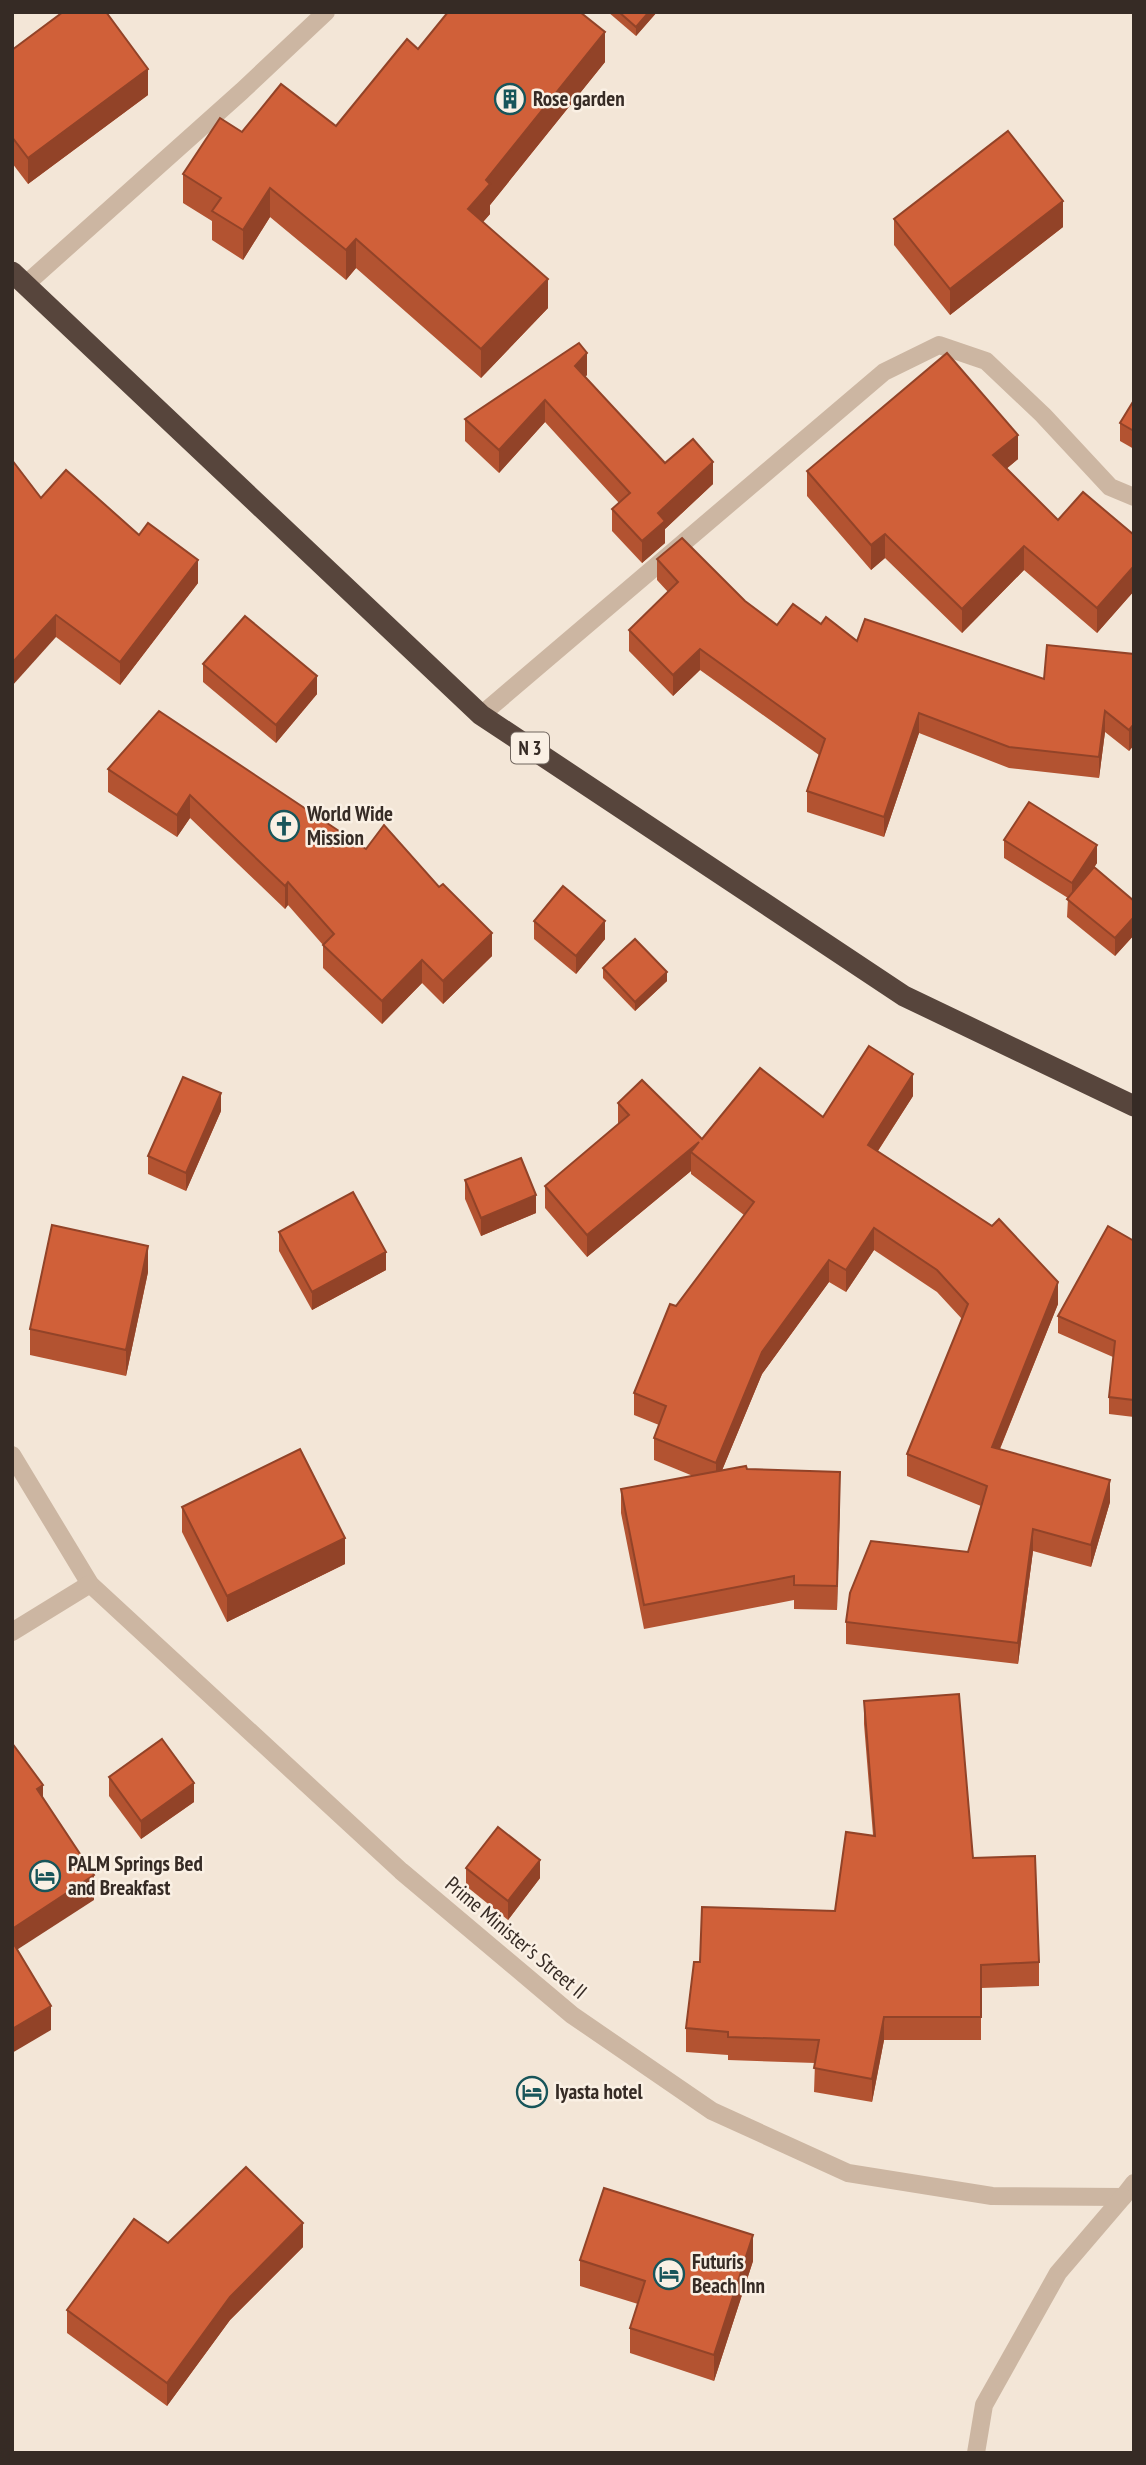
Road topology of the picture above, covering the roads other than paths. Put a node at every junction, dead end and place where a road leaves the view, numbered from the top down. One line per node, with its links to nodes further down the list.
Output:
1 (326, 12): 2 (street)
2 (19, 278): 4 (highway, N 3)
3 (1134, 498): 4 (street)
4 (481, 715): 5 (highway, N 3)
5 (1134, 1106)
6 (12, 1455): 7 (street, Prime Minister's Street II)
7 (90, 1584): 8 (street); 9 (street, Prime Minister's Street II)
8 (12, 1632)
9 (1128, 2190): 10 (street)
10 (976, 2453)

